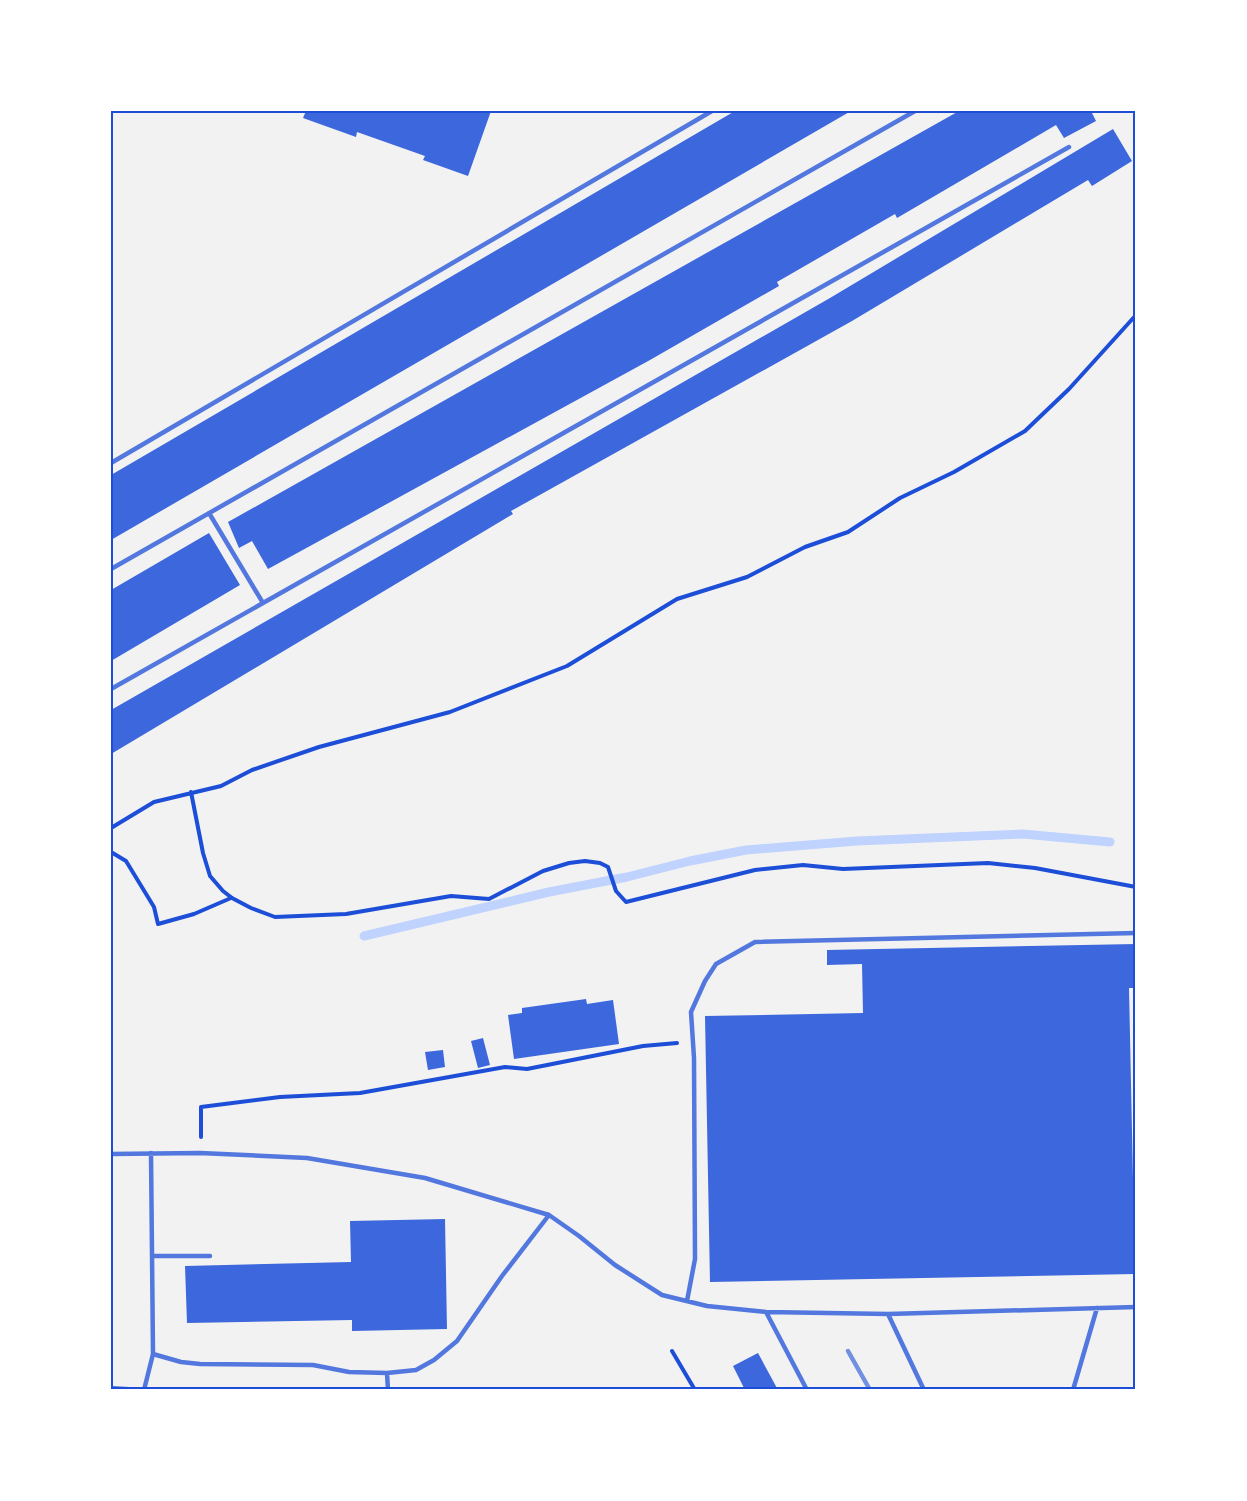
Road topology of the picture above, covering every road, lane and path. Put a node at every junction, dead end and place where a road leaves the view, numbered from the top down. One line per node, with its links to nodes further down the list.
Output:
1 (712, 111): 5 (lane)
2 (915, 111): 6 (lane)
3 (1069, 147): 8 (lane)
4 (1136, 315): 10 (path)
5 (111, 463)
6 (209, 513): 7 (lane); 8 (lane)
7 (111, 569)
8 (263, 603): 9 (lane)
9 (111, 689)
10 (191, 792): 11 (path); 14 (path)
11 (111, 828)
12 (111, 852): 14 (path)
13 (1136, 887): 14 (path)
14 (232, 898)
15 (1136, 933): 16 (lane)
16 (693, 1041): 18 (path); 23 (lane)
17 (151, 1153): 18 (lane); 19 (lane); 21 (lane)
18 (200, 1153): 20 (lane)
19 (111, 1154)
20 (549, 1215): 23 (lane); 30 (lane)
21 (153, 1256): 22 (lane); 29 (lane)
22 (210, 1256)
23 (687, 1301): 26 (lane)
24 (1136, 1307): 25 (lane)
25 (1097, 1308): 27 (lane); 36 (lane)
26 (766, 1312): 27 (lane); 34 (lane)
27 (888, 1314): 35 (lane)
28 (672, 1351): 33 (path)
29 (153, 1354): 30 (lane); 31 (lane)
30 (387, 1373): 32 (lane)
31 (144, 1390)
32 (388, 1390)
33 (694, 1390)
34 (807, 1390)
35 (924, 1390)
36 (1073, 1390)

